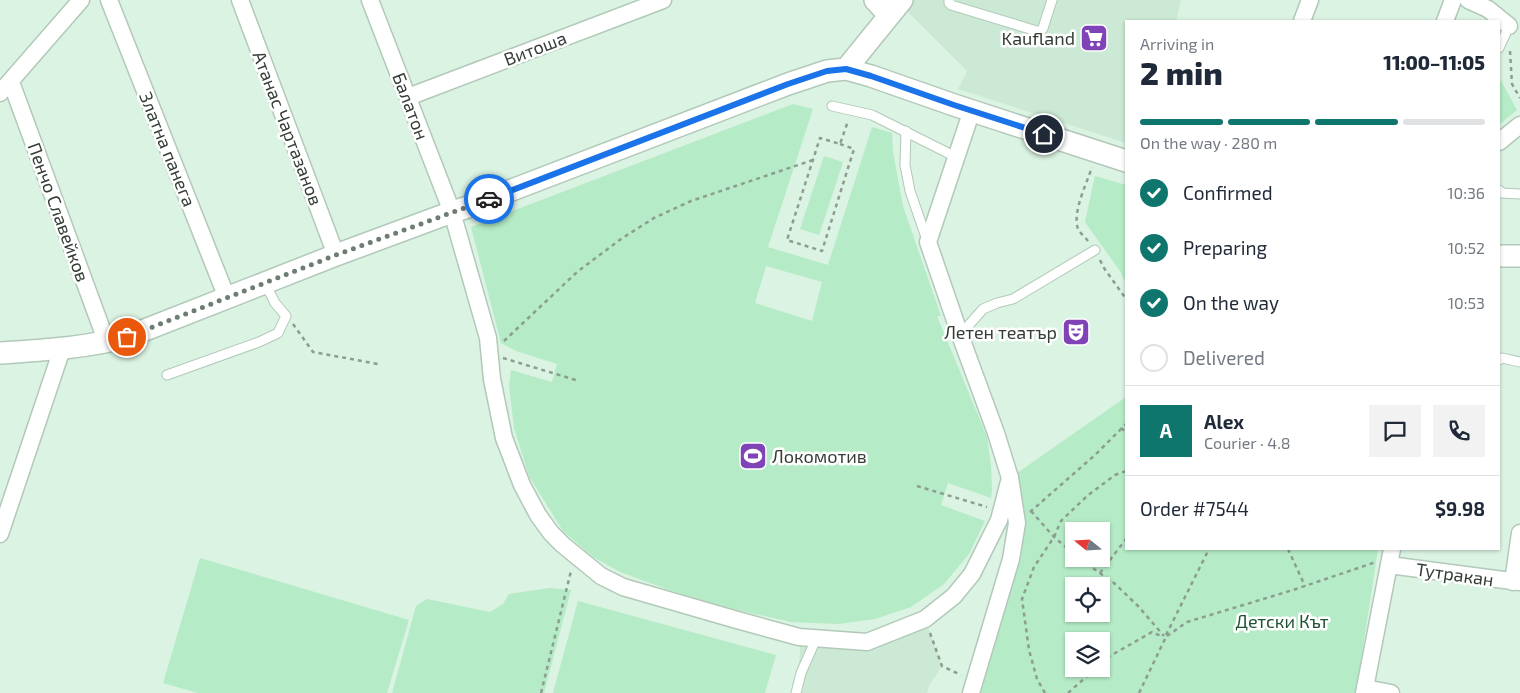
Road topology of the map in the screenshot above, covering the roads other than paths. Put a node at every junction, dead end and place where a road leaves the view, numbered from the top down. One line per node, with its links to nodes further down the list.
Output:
1 (81, 0): 17 (street)
2 (109, 0): 35 (street, Златна панега)
3 (240, 0): 31 (street, Атанас Чартазанов)
4 (370, 0): 18 (street, Балатон)
5 (663, 0): 18 (street, Витоша)
6 (949, 0): 7 (lane)
7 (1052, 0)
8 (1310, 0): 12 (street)
9 (1453, 0): 13 (street)
10 (1468, 0): 14 (street)
11 (889, 5): 16 (street)
12 (1302, 20)
13 (1445, 20)
14 (1509, 26): 15 (lane)
15 (1500, 46)
16 (846, 69): 20 (street); 28 (street)
17 (5, 87): 37 (street, Пенчо Славейков)
18 (408, 97): 28 (street, Балатон)
19 (832, 106): 22 (lane)
20 (972, 110): 24 (street); 25 (street)
21 (1520, 125): 23 (street)
22 (906, 131): 24 (lane); 29 (lane)
23 (1500, 141)
24 (956, 157): 29 (street)
25 (1125, 161)
26 (1500, 191): 27 (lane)
27 (1520, 194)
28 (452, 212): 31 (street); 49 (street, Балатон)
29 (928, 242): 36 (street)
30 (1096, 250): 36 (lane)
31 (336, 255): 34 (street)
32 (1500, 256): 33 (street)
33 (1520, 256)
34 (265, 283): 35 (street); 42 (lane)
35 (227, 298): 37 (street)
36 (960, 335): 43 (street)
37 (107, 343): 38 (street)
38 (62, 349): 39 (street); 45 (street)
39 (0, 353)
40 (1500, 359): 41 (lane)
41 (1520, 362)
42 (167, 375)
43 (1010, 478): 49 (street, Балатон); 52 (street)
44 (1520, 533): 48 (street)
45 (0, 534)
46 (1392, 550): 47 (street)
47 (1389, 565): 48 (street, Тутракан); 50 (street)
48 (1516, 582)
49 (816, 639): 51 (lane)
50 (1364, 690): 53 (street)
51 (796, 693)
52 (971, 693)
53 (1392, 693)

